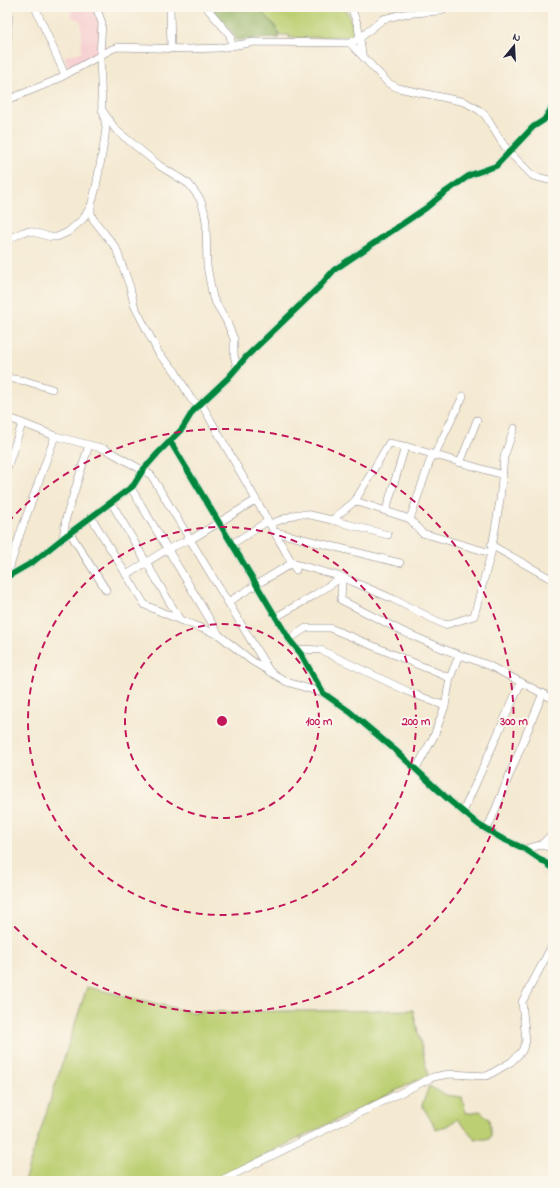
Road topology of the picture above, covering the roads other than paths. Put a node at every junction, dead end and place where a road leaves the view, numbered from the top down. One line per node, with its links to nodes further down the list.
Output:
1 (35, 7): 16 (street)
2 (96, 7): 15 (street)
3 (170, 7): 12 (street)
4 (206, 7): 11 (street)
5 (351, 7): 8 (street)
6 (449, 7): 8 (street)
7 (10, 9): 10 (street)
8 (360, 38): 9 (street); 14 (street)
9 (350, 43): 11 (street); 14 (street)
10 (7, 44): 13 (street)
11 (232, 46): 12 (street)
12 (171, 49): 15 (street)
13 (7, 51)
14 (362, 54): 20 (street)
15 (100, 55): 16 (street); 19 (street)
16 (65, 75): 17 (street)
17 (7, 100)
18 (553, 106): 20 (street)
19 (102, 110): 22 (street); 24 (street)
20 (509, 152): 21 (street); 24 (street)
21 (553, 181)
22 (91, 206): 23 (street); 28 (street)
23 (7, 240)
24 (237, 367): 28 (street)
25 (7, 378): 26 (street)
26 (52, 390)
27 (463, 396): 37 (street)
28 (200, 404): 34 (street); 43 (street)
29 (7, 417): 31 (street)
30 (477, 420): 38 (street)
31 (22, 424): 33 (street); 39 (street)
32 (514, 428): 41 (street)
33 (55, 436): 35 (street); 64 (street)
34 (170, 441): 40 (street); 51 (street)
35 (89, 445): 40 (street); 55 (street)
36 (405, 446): 37 (street); 44 (street); 46 (street)
37 (433, 455): 38 (street); 48 (street)
38 (460, 463): 41 (street)
39 (7, 468)
40 (143, 470): 42 (street); 56 (street)
41 (503, 475): 58 (street)
42 (131, 488): 45 (street); 59 (street)
43 (256, 500): 50 (street); 51 (street)
44 (355, 501): 46 (street); 49 (street)
45 (111, 502): 47 (street); 61 (street)
46 (386, 510): 48 (street)
47 (91, 517): 53 (street); 65 (street)
48 (410, 519): 60 (street)
49 (332, 520): 50 (street); 54 (street)
50 (269, 522): 52 (street); 57 (street)
51 (219, 523): 56 (street); 57 (street)
52 (275, 532): 62 (street); 63 (street)
53 (70, 533): 55 (street); 69 (street)
54 (388, 535)
55 (63, 538): 64 (street)
56 (190, 540): 59 (street); 70 (street)
57 (232, 544): 68 (street)
58 (491, 545): 60 (street); 67 (street)
59 (168, 550): 61 (street); 73 (street)
60 (491, 553): 66 (street)
61 (147, 563): 65 (street); 72 (street)
62 (400, 563)
63 (294, 567): 66 (street); 68 (street)
64 (9, 574)
65 (126, 575): 72 (street)
66 (342, 577): 71 (street); 76 (street)
67 (553, 580)
68 (257, 585): 70 (street); 71 (street)
69 (106, 590)
70 (228, 602): 77 (street)
71 (276, 617): 74 (street)
72 (180, 620): 73 (street)
73 (219, 635): 77 (street)
74 (289, 639): 75 (street); 78 (street)
75 (297, 649): 80 (street); 83 (street)
76 (459, 655): 78 (street); 79 (street)
77 (270, 672): 80 (street)
78 (450, 678): 83 (street)
79 (521, 682): 81 (street); 85 (street)
80 (322, 693): 84 (street)
81 (543, 694): 82 (street); 86 (street)
82 (553, 699)
83 (445, 706): 84 (street)
84 (416, 769): 85 (street)
85 (463, 812): 86 (street)
86 (487, 830): 90 (street)
87 (553, 833): 88 (street)
88 (541, 845): 89 (street); 90 (street)
89 (553, 848)
90 (525, 849): 91 (street)
91 (553, 868)
92 (553, 944): 93 (street)
93 (220, 1181)

